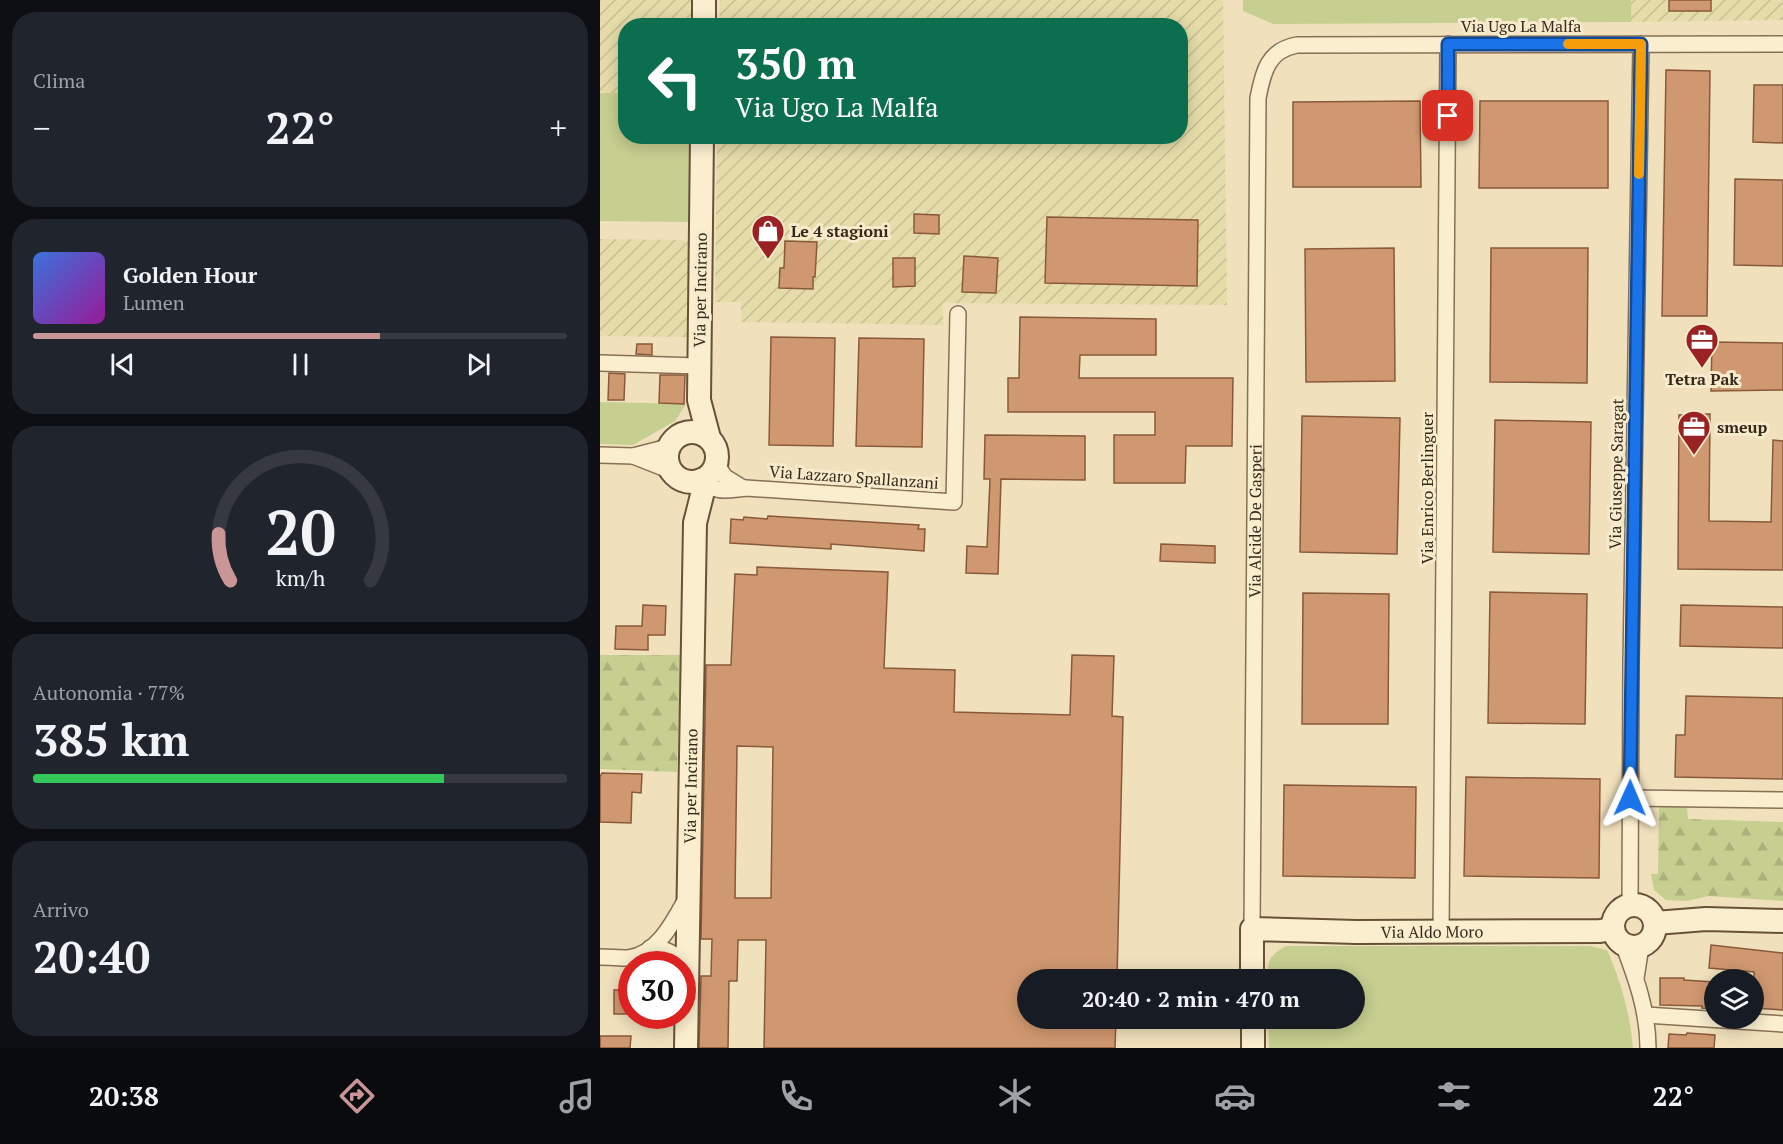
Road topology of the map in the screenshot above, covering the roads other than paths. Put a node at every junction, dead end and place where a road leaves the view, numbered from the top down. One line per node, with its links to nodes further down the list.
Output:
1 (704, 0): 2 (street)
2 (704, 18)
3 (1448, 44): 4 (street, Via Ugo La Malfa); 6 (street, Via Ugo La Malfa); 28 (street, Via Enrico Berlinguer)
4 (1641, 44): 5 (street, Via Ugo La Malfa); 21 (street, Via Giuseppe Saragat)
5 (1783, 44)
6 (1267, 64): 27 (street, Via Alcide De Gasperi)
7 (702, 144): 10 (street, Via per Incirano)
8 (958, 314): 19 (street, Via Lazzaro Spallanzani)
9 (600, 363): 10 (street)
10 (699, 366): 11 (street, Via per Incirano)
11 (699, 400): 12 (street, Via per Incirano); 13 (street)
12 (709, 438): 13 (street); 16 (street)
13 (672, 442): 15 (street); 17 (street)
14 (600, 455): 15 (street)
15 (633, 456): 17 (street)
16 (716, 463): 18 (street); 19 (street)
17 (674, 474): 18 (street); 20 (street, Via per Incirano)
18 (701, 480): 19 (street, Via Lazzaro Spallanzani); 20 (street, Via per Incirano)
19 (743, 488)
20 (695, 523): 23 (street, Via per Incirano)
21 (1630, 798): 22 (street); 24 (street, Via Giuseppe Saragat)
22 (1783, 800)
23 (688, 895): 30 (street); 32 (street, Via per Incirano)
24 (1630, 904): 26 (street); 29 (street)
25 (1783, 921): 26 (street)
26 (1655, 923): 29 (street)
27 (1252, 929): 28 (street, Via Aldo Moro); 34 (street, Via Alcide De Gasperi)
28 (1441, 932): 29 (street, Via Aldo Moro)
29 (1626, 939): 35 (street)
30 (650, 948): 31 (street); 33 (street)
31 (668, 951)
32 (687, 951)
33 (600, 957)
34 (1252, 969)
35 (1646, 1015): 36 (street); 41 (street)
36 (1783, 1024)
37 (686, 1029): 39 (street, Via per Incirano)
38 (1253, 1029): 40 (street)
39 (686, 1048)
40 (1253, 1048)
41 (1648, 1048)

